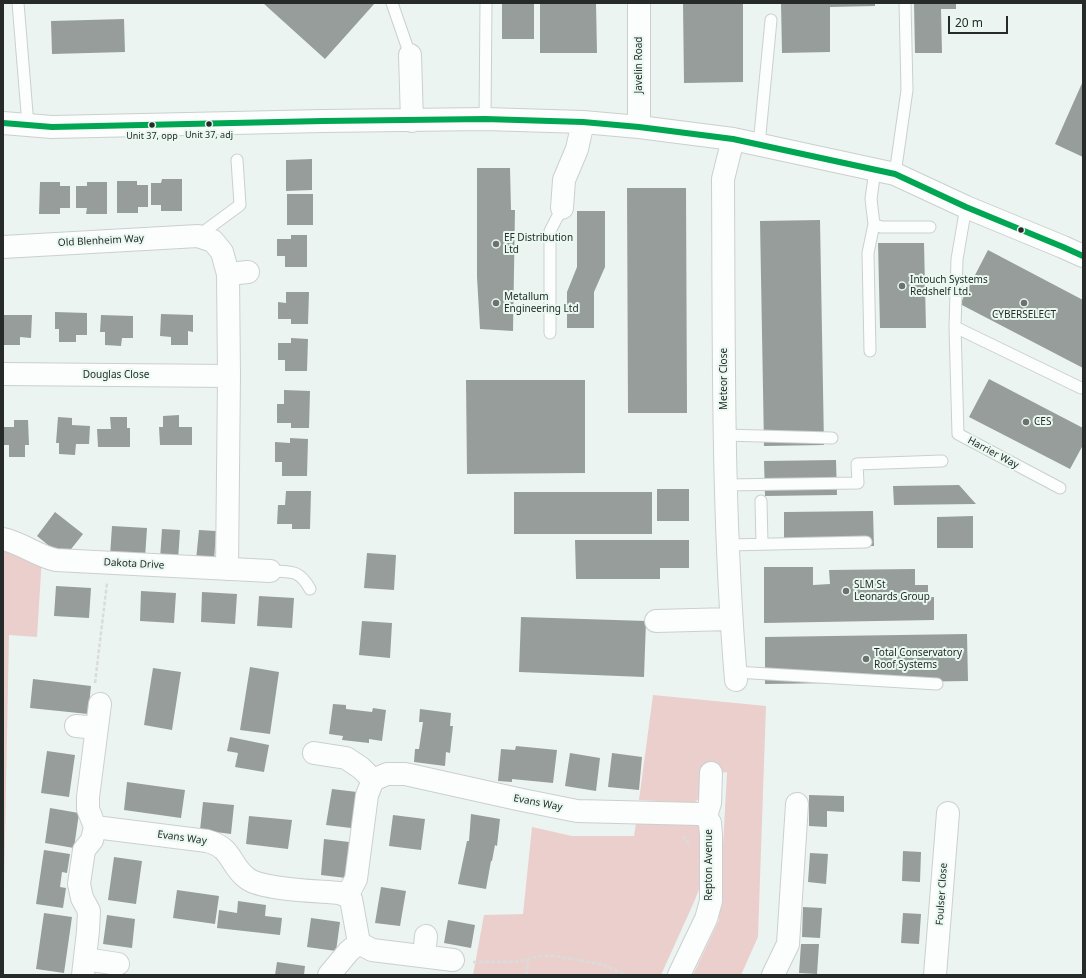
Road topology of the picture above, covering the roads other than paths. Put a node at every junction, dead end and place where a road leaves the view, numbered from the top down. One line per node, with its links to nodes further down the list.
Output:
1 (18, 3): 12 (lane)
2 (392, 3): 7 (lane)
3 (486, 3): 8 (lane)
4 (639, 3): 13 (street, Javelin Road)
5 (905, 3): 17 (lane)
6 (771, 20): 15 (lane)
7 (410, 55): 9 (street)
8 (486, 119): 9 (street); 10 (street)
9 (412, 121): 12 (street)
10 (583, 122): 13 (street); 19 (street)
11 (3, 123): 12 (street)
12 (28, 125)
13 (639, 127): 14 (street)
14 (733, 139): 15 (street); 31 (street, Meteor Close)
15 (759, 144): 17 (street)
16 (237, 160): 22 (lane)
17 (885, 172): 18 (street); 20 (lane)
18 (966, 207): 24 (street); 25 (lane, Harrier Way)
19 (562, 208): 26 (lane)
20 (874, 224): 21 (lane); 27 (lane)
21 (930, 227)
22 (198, 236): 23 (street, Old Blenheim Way); 29 (street)
23 (3, 247)
24 (1083, 256)
25 (955, 327): 30 (lane); 35 (lane, Harrier Way)
26 (550, 333)
27 (870, 351)
28 (3, 374): 29 (street, Douglas Close)
29 (229, 376): 41 (street)
30 (1080, 388)
31 (724, 435): 32 (lane); 34 (street, Meteor Close)
32 (832, 438)
33 (942, 461): 34 (lane)
34 (726, 485): 40 (street, Meteor Close)
35 (1060, 488)
36 (762, 501): 39 (lane)
37 (3, 539): 41 (street, Dakota Drive)
38 (866, 542): 39 (lane)
39 (762, 544): 40 (lane)
40 (728, 545): 44 (street, Meteor Close)
41 (228, 569): 42 (street, Dakota Drive)
42 (270, 571): 43 (lane)
43 (310, 589)
44 (730, 619): 45 (street); 46 (street, Meteor Close)
45 (656, 621)
46 (735, 676): 47 (lane)
47 (937, 684)
48 (100, 704): 55 (street)
49 (314, 753): 51 (street)
50 (711, 774): 54 (street, Repton Avenue)
51 (373, 780): 54 (street, Evans Way); 56 (street)
52 (797, 804): 63 (street)
53 (948, 813): 64 (street, Foulser Close)
54 (706, 816): 62 (street, Repton Avenue)
55 (95, 827): 56 (street, Evans Way); 60 (street)
56 (347, 896): 57 (street)
57 (359, 942): 58 (street); 61 (street)
58 (453, 960)
59 (118, 964): 60 (street)
60 (84, 967)
61 (329, 975)
62 (679, 975)
63 (773, 975)
64 (935, 975)

